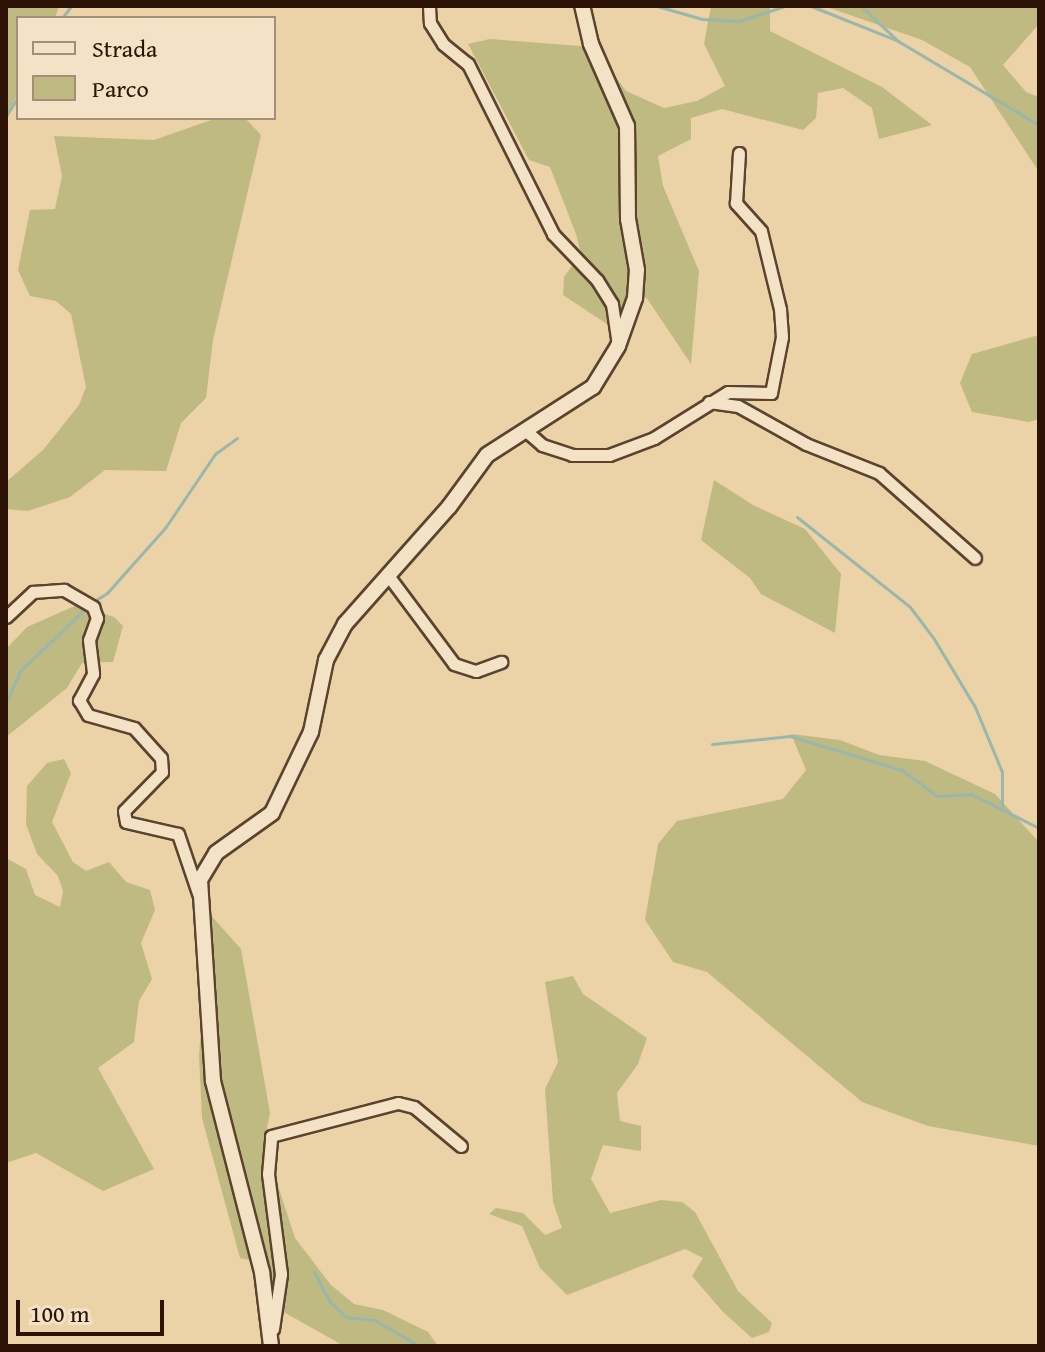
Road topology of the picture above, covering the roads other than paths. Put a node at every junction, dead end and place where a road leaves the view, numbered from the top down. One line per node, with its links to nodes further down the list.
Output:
1 (429, 6): 4 (street)
2 (582, 6): 4 (street)
3 (739, 153): 5 (street)
4 (618, 346): 6 (street)
5 (709, 402): 6 (street); 7 (street)
6 (525, 430): 8 (street)
7 (975, 558)
8 (387, 574): 10 (street); 11 (street)
9 (6, 617): 11 (street)
10 (501, 662)
11 (198, 893): 13 (street)
12 (461, 1146): 13 (street)
13 (271, 1344)

